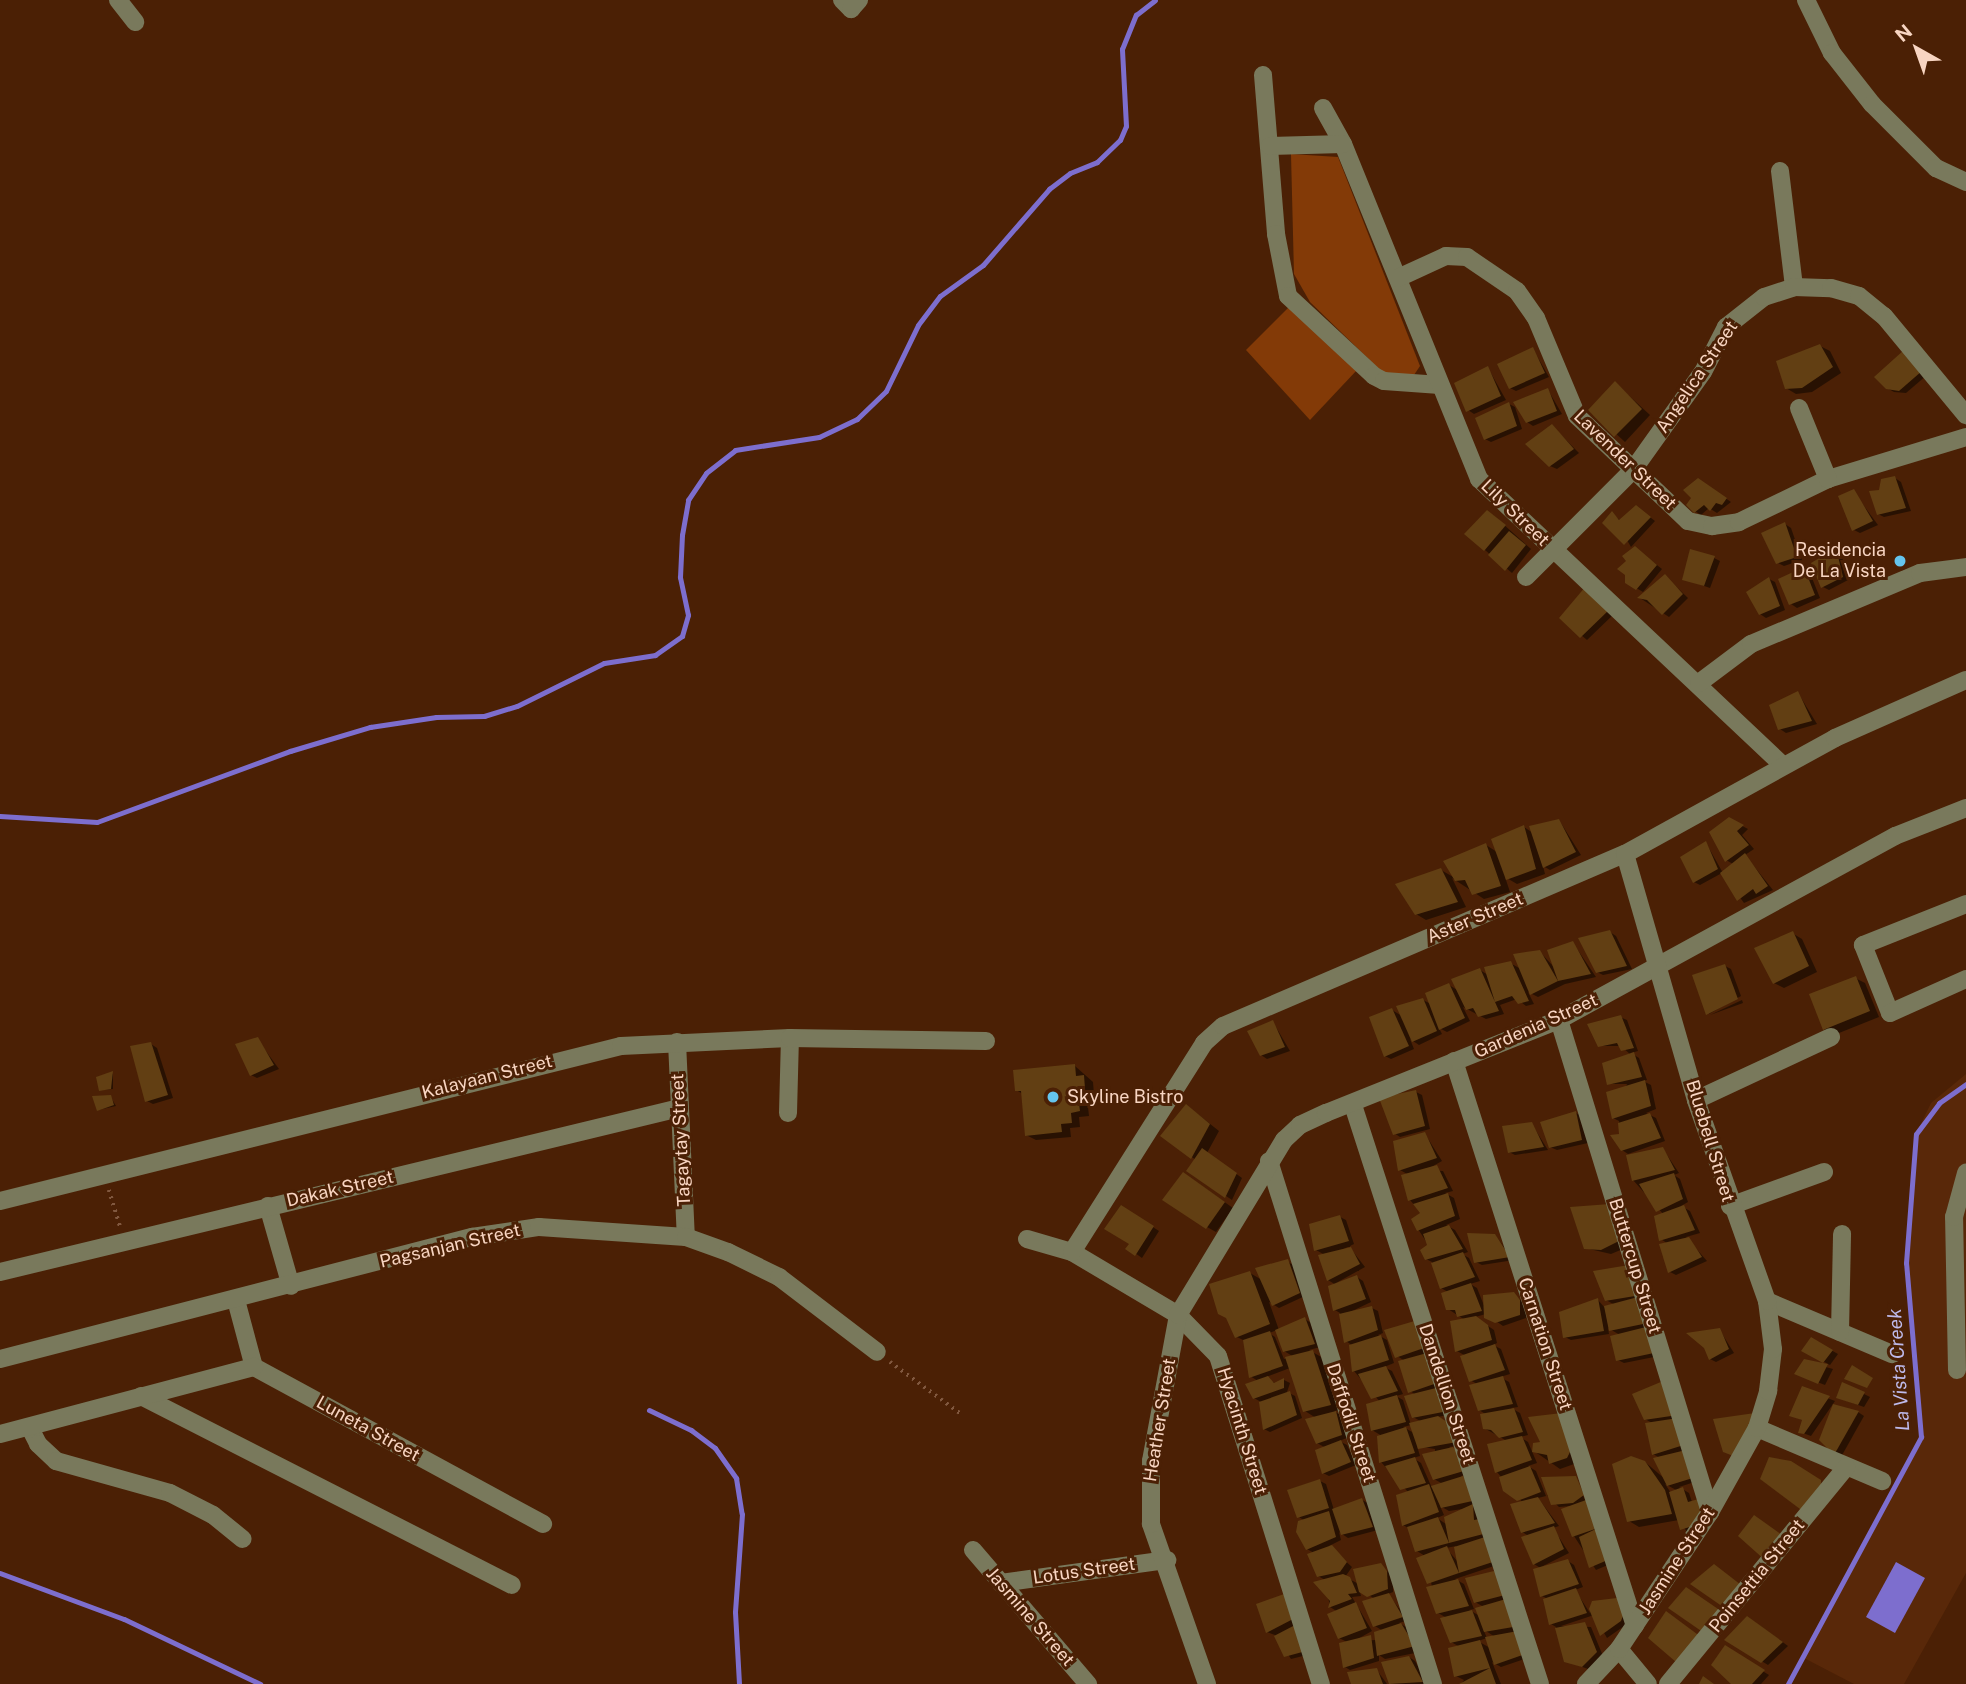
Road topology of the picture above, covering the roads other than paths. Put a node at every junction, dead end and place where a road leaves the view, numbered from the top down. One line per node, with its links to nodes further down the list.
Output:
1 (118, 0): 5 (street)
2 (842, 0): 3 (street)
3 (859, 0)
4 (1806, 0): 11 (street)
5 (135, 22)
6 (1263, 75): 9 (street)
7 (1324, 108): 8 (street, Lily Street)
8 (1343, 144): 9 (street); 12 (street, Lily Street)
9 (1270, 146): 14 (street)
10 (1780, 172): 13 (street)
11 (1966, 182)
12 (1398, 278): 14 (street, Lily Street); 18 (street, Lavender Street)
13 (1794, 287): 16 (street, Angelica Street); 18 (street, Angelica Street)
14 (1440, 385): 20 (street, Lily Street)
15 (1799, 408): 19 (street)
16 (1966, 415)
17 (1966, 437): 19 (street, Lavender Street)
18 (1633, 470): 19 (street, Lavender Street); 20 (street, Angelica Street)
19 (1828, 479)
20 (1553, 549): 22 (street, Angelica Street); 24 (street, Lily Street)
21 (1966, 567): 24 (street)
22 (1526, 577)
23 (1966, 680): 25 (street, Aster Street)
24 (1699, 683): 25 (street, Lily Street)
25 (1783, 765): 27 (street, Aster Street)
26 (1966, 808): 29 (street, Gardenia Street)
27 (1625, 854): 29 (street, Bluebell Street); 50 (street, Aster Street)
28 (1966, 904): 30 (street)
29 (1660, 966): 31 (street, Gardenia Street); 37 (street, Bluebell Street)
30 (1966, 979)
31 (1559, 1020): 36 (street, Gardenia Street); 68 (street, Buttercup Street)
32 (1831, 1037): 37 (street)
33 (790, 1038): 34 (street, Kalayaan Street); 35 (street, Kalayaan Street); 40 (street)
34 (986, 1041)
35 (677, 1042): 39 (street, Tagaytay Street); 44 (street, Kalayaan Street)
36 (1454, 1061): 38 (street, Gardenia Street); 75 (street, Carnation Street)
37 (1696, 1100): 46 (street, Bluebell Street)
38 (1353, 1105): 41 (street, Gardenia Street); 81 (street, Dandellion Street)
39 (680, 1108): 45 (street, Dakak Street); 48 (street, Tagaytay Street)
40 (788, 1113)
41 (1269, 1161): 55 (street, Gardenia Street); 80 (street, Daffodil Street)
42 (1824, 1172): 46 (street)
43 (1966, 1173): 61 (street)
44 (0, 1201)
45 (268, 1206): 51 (street, Dakak Street); 52 (street)
46 (1730, 1206): 54 (street, Bluebell Street)
47 (1842, 1234): 56 (street)
48 (686, 1237): 52 (street, Pagsanjan Street); 57 (street, Pagsanjan Street)
49 (1027, 1239): 50 (street, Hyacinth Street)
50 (1072, 1251): 55 (street, Hyacinth Street)
51 (0, 1272)
52 (290, 1286): 53 (street, Pagsanjan Street)
53 (236, 1300): 59 (street, Pagsanjan Street); 60 (street)
54 (1767, 1301): 56 (street); 64 (street, Bluebell Street)
55 (1178, 1314): 72 (street, Heather Street); 79 (street, Hyacinth Street)
56 (1840, 1332): 58 (street)
57 (877, 1352)
58 (1892, 1354)
59 (0, 1359)
60 (254, 1367): 62 (street); 69 (street, Luneta Street)
61 (1957, 1370)
62 (141, 1396): 63 (street); 74 (street)
63 (30, 1428): 65 (street); 70 (street)
64 (1757, 1429): 66 (street); 68 (street, Jasmine Street)
65 (0, 1434)
66 (1846, 1467): 67 (street); 84 (street, Poinsettia Street)
67 (1882, 1481)
68 (1710, 1512): 75 (street, Jasmine Street)
69 (542, 1524)
70 (243, 1539)
71 (973, 1550): 73 (street, Jasmine Street)
72 (1167, 1560): 73 (street, Lotus Street); 78 (street, Heather Street)
73 (1001, 1583): 77 (street, Jasmine Street)
74 (512, 1586)
75 (1635, 1626): 76 (street, Jasmine Street)
76 (1619, 1650): 82 (street, Jasmine Street); 83 (street)
77 (1088, 1684)
78 (1207, 1684)
79 (1321, 1684)
80 (1433, 1684)
81 (1540, 1684)
82 (1586, 1684)
83 (1648, 1684)
84 (1668, 1684)

